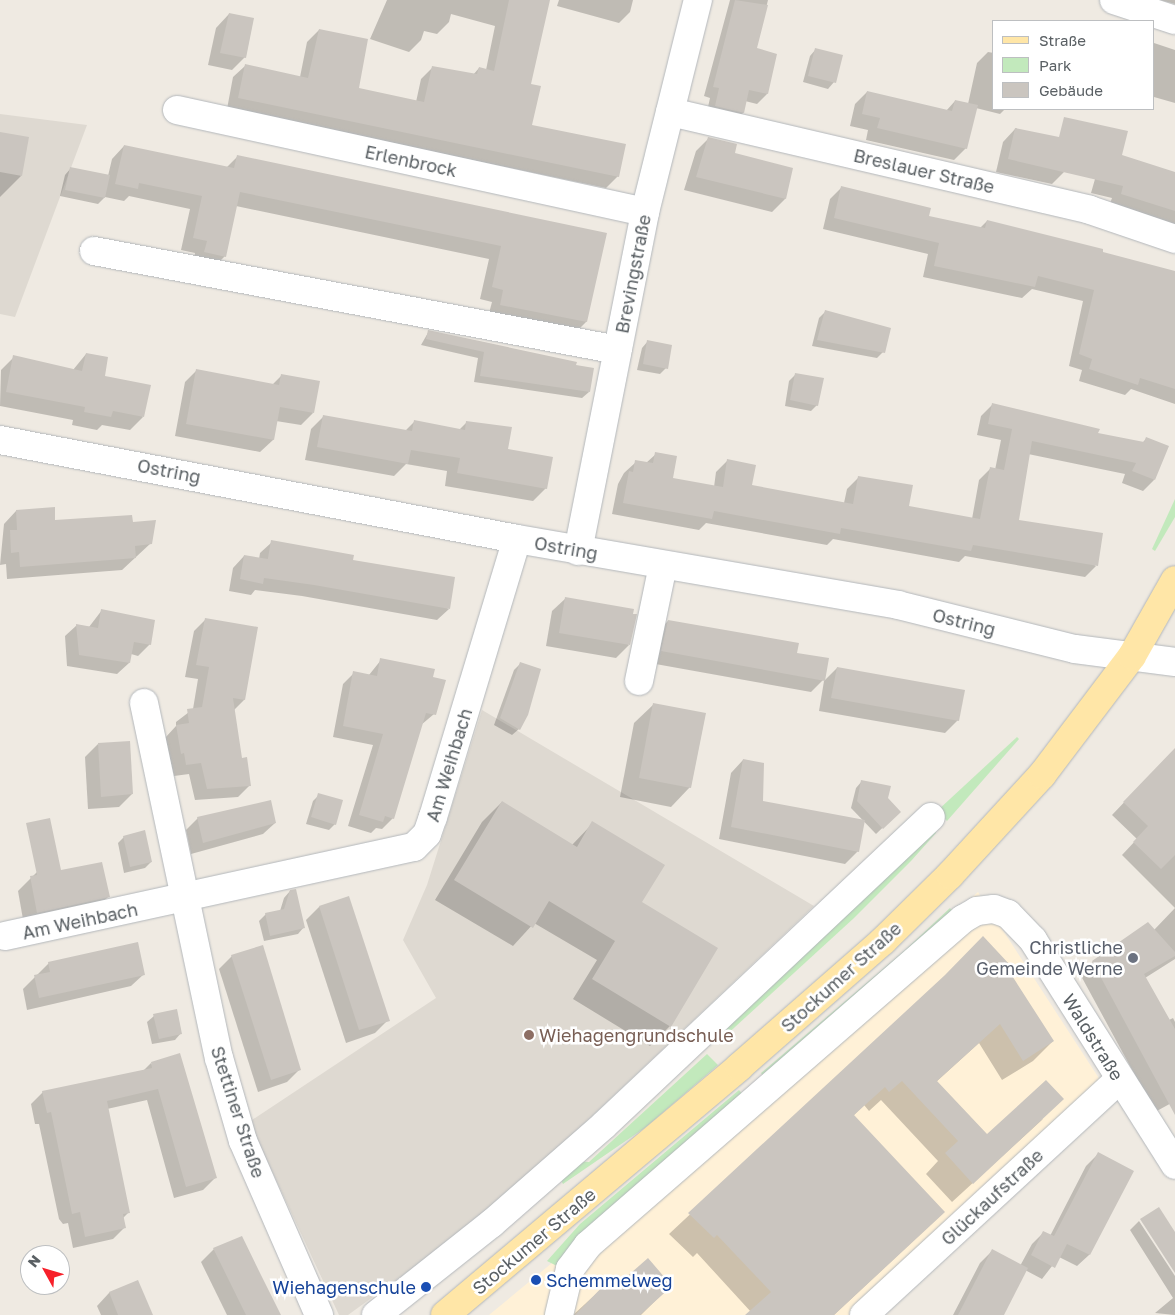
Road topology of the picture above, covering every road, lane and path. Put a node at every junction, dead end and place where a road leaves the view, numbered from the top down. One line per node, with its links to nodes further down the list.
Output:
1 (698, 0): 5 (street, Brevingstraße)
2 (1114, 0): 3 (street)
3 (1175, 20)
4 (177, 110): 6 (street, Erlenbrock)
5 (670, 112): 6 (street, Brevingstraße); 7 (street, Breslauer Straße)
6 (645, 212): 9 (street, Brevingstraße)
7 (1175, 239)
8 (94, 251): 9 (street)
9 (618, 350): 12 (street, Brevingstraße)
10 (0, 440): 11 (street, Ostring)
11 (517, 540): 12 (street, Ostring); 20 (street, Am Weihbach)
12 (578, 551): 13 (street, Ostring)
13 (663, 565): 15 (street, Ostring); 17 (street)
14 (1175, 580): 15 (main road, Stockumer Straße)
15 (1132, 656): 16 (street, Ostring); 27 (main road, Stockumer Straße)
16 (1175, 662)
17 (639, 681)
18 (144, 703): 20 (street)
19 (931, 817): 26 (street)
20 (186, 899): 22 (street, Am Weihbach); 25 (street, Stettiner Straße)
21 (977, 911): 23 (street, Waldstraße); 28 (street, Stockumer Straße)
22 (4, 936)
23 (1120, 1079): 24 (street, Waldstraße); 29 (street, Glückaufstraße)
24 (1175, 1165)
25 (319, 1315)
26 (376, 1315)
27 (445, 1315)
28 (559, 1315)
29 (864, 1315)

